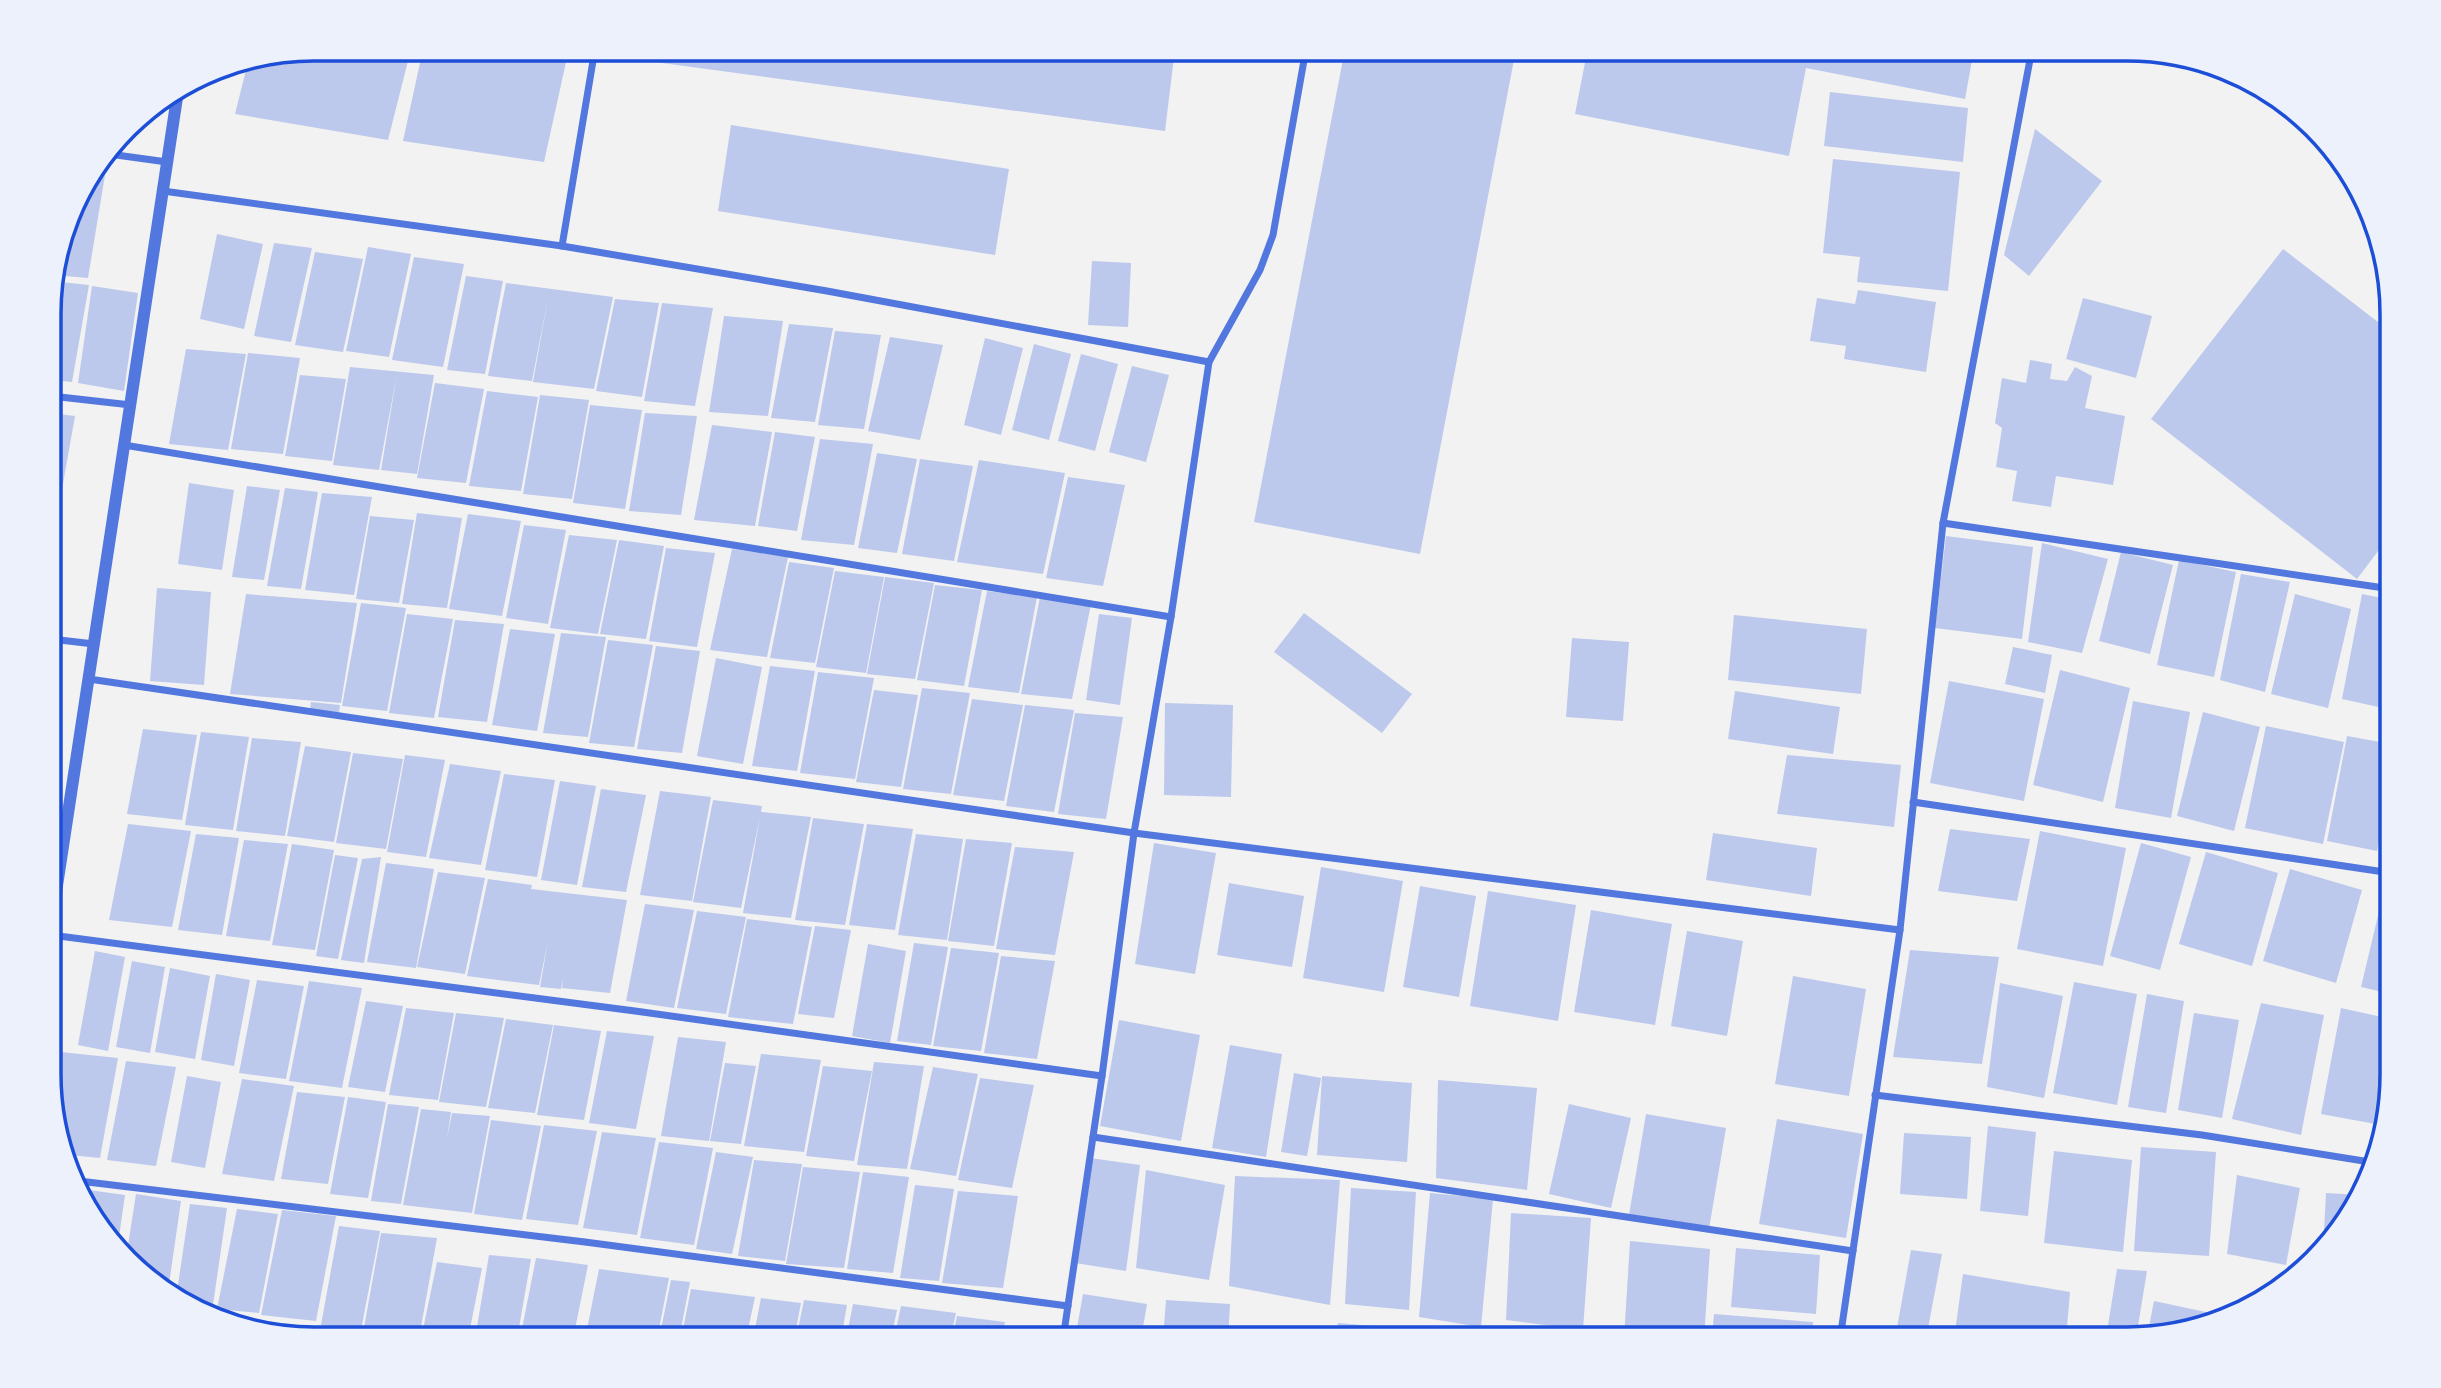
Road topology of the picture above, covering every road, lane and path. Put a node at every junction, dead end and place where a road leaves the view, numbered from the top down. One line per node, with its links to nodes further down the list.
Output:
1 (593, 61): 8 (street)
2 (1304, 61): 9 (street)
3 (2030, 61): 13 (street)
4 (176, 103): 6 (street)
5 (118, 155): 6 (street)
6 (167, 162): 7 (street)
7 (163, 191): 8 (street); 11 (street)
8 (562, 246): 9 (street)
9 (1209, 362): 15 (street)
10 (61, 397): 11 (street)
11 (131, 405): 12 (street)
12 (124, 445): 15 (street); 17 (street)
13 (1943, 523): 14 (street); 19 (street)
14 (2380, 587)
15 (1171, 617): 20 (street)
16 (61, 640): 17 (street)
17 (94, 645): 18 (street)
18 (89, 679): 20 (street); 21 (street)
19 (1913, 802): 22 (street); 23 (street)
20 (1134, 833): 23 (street); 25 (street)
21 (61, 843)
22 (2380, 871)
23 (1900, 930): 26 (street)
24 (61, 936): 25 (street)
25 (1102, 1076): 27 (street)
26 (1875, 1095): 28 (street); 30 (street)
27 (1093, 1138): 30 (street); 31 (street)
28 (2364, 1161)
29 (85, 1182): 31 (street)
30 (1853, 1251): 33 (street)
31 (1068, 1306): 32 (street)
32 (1065, 1327)
33 (1842, 1327)

